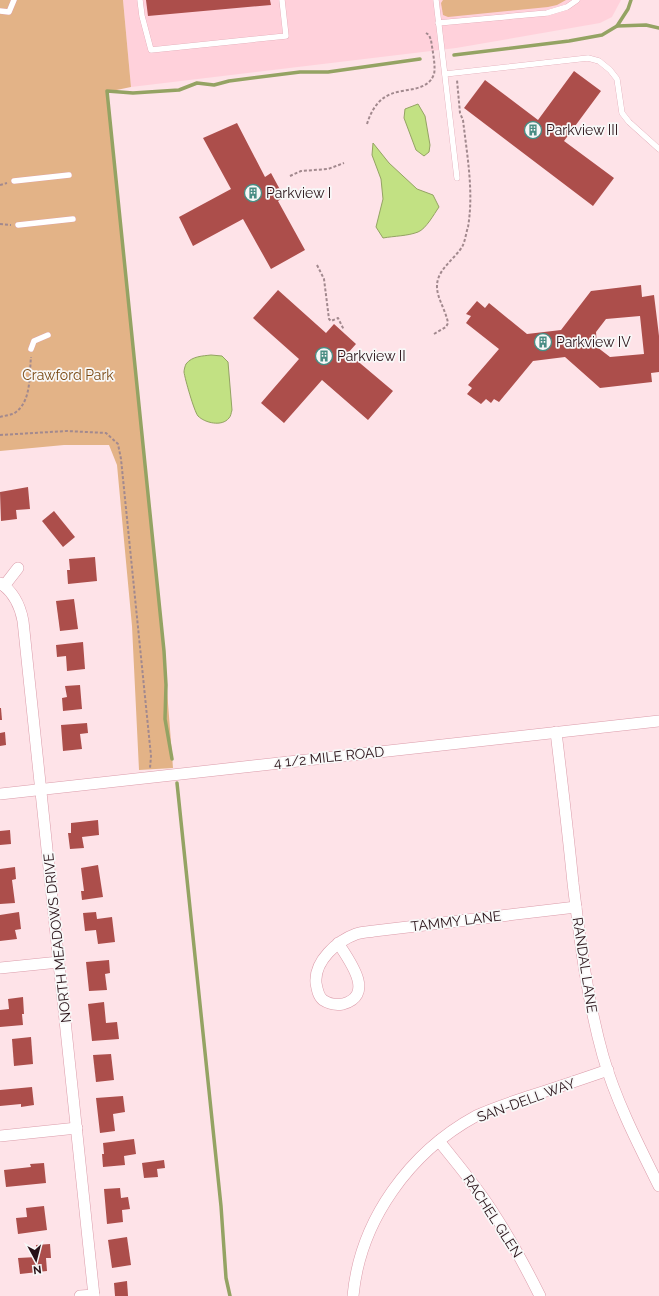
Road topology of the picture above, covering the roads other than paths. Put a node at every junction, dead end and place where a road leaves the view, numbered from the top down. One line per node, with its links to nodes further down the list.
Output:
1 (14, 0): 6 (lane)
2 (140, 0): 3 (lane)
3 (282, 0)
4 (436, 0): 7 (lane)
5 (577, 0): 7 (lane)
6 (0, 11)
7 (438, 23): 8 (lane)
8 (445, 74): 9 (lane); 11 (lane)
9 (659, 149)
10 (69, 175): 12 (lane)
11 (457, 178)
12 (14, 181)
13 (73, 220): 14 (lane)
14 (18, 225)
15 (48, 335): 16 (lane)
16 (31, 349)
17 (18, 568): 18 (street)
18 (2, 585): 21 (street, NORTH MEADOWS DRIVE)
19 (659, 721): 20 (street, 4 1/2 MILE ROAD)
20 (556, 732): 21 (street, 4 1/2 MILE ROAD); 23 (street, RANDAL LANE)
21 (41, 789): 22 (street, 4 1/2 MILE ROAD); 25 (street, NORTH MEADOWS DRIVE)
22 (0, 794)
23 (576, 907): 24 (street, TAMMY LANE); 27 (street, RANDAL LANE)
24 (338, 943): 24 (street, TAMMY LANE)
25 (59, 962): 26 (street); 28 (street, NORTH MEADOWS DRIVE)
26 (0, 968)
27 (608, 1070): 30 (street, SAN-DELL WAY); 31 (street, RANDAL LANE)
28 (76, 1128): 29 (street); 32 (street, NORTH MEADOWS DRIVE)
29 (0, 1136)
30 (439, 1141): 34 (street, SAN-DELL WAY); 35 (street, RACHEL GLEN)
31 (658, 1180)
32 (94, 1295): 33 (street)
33 (80, 1296)
34 (353, 1296)
35 (540, 1296)

